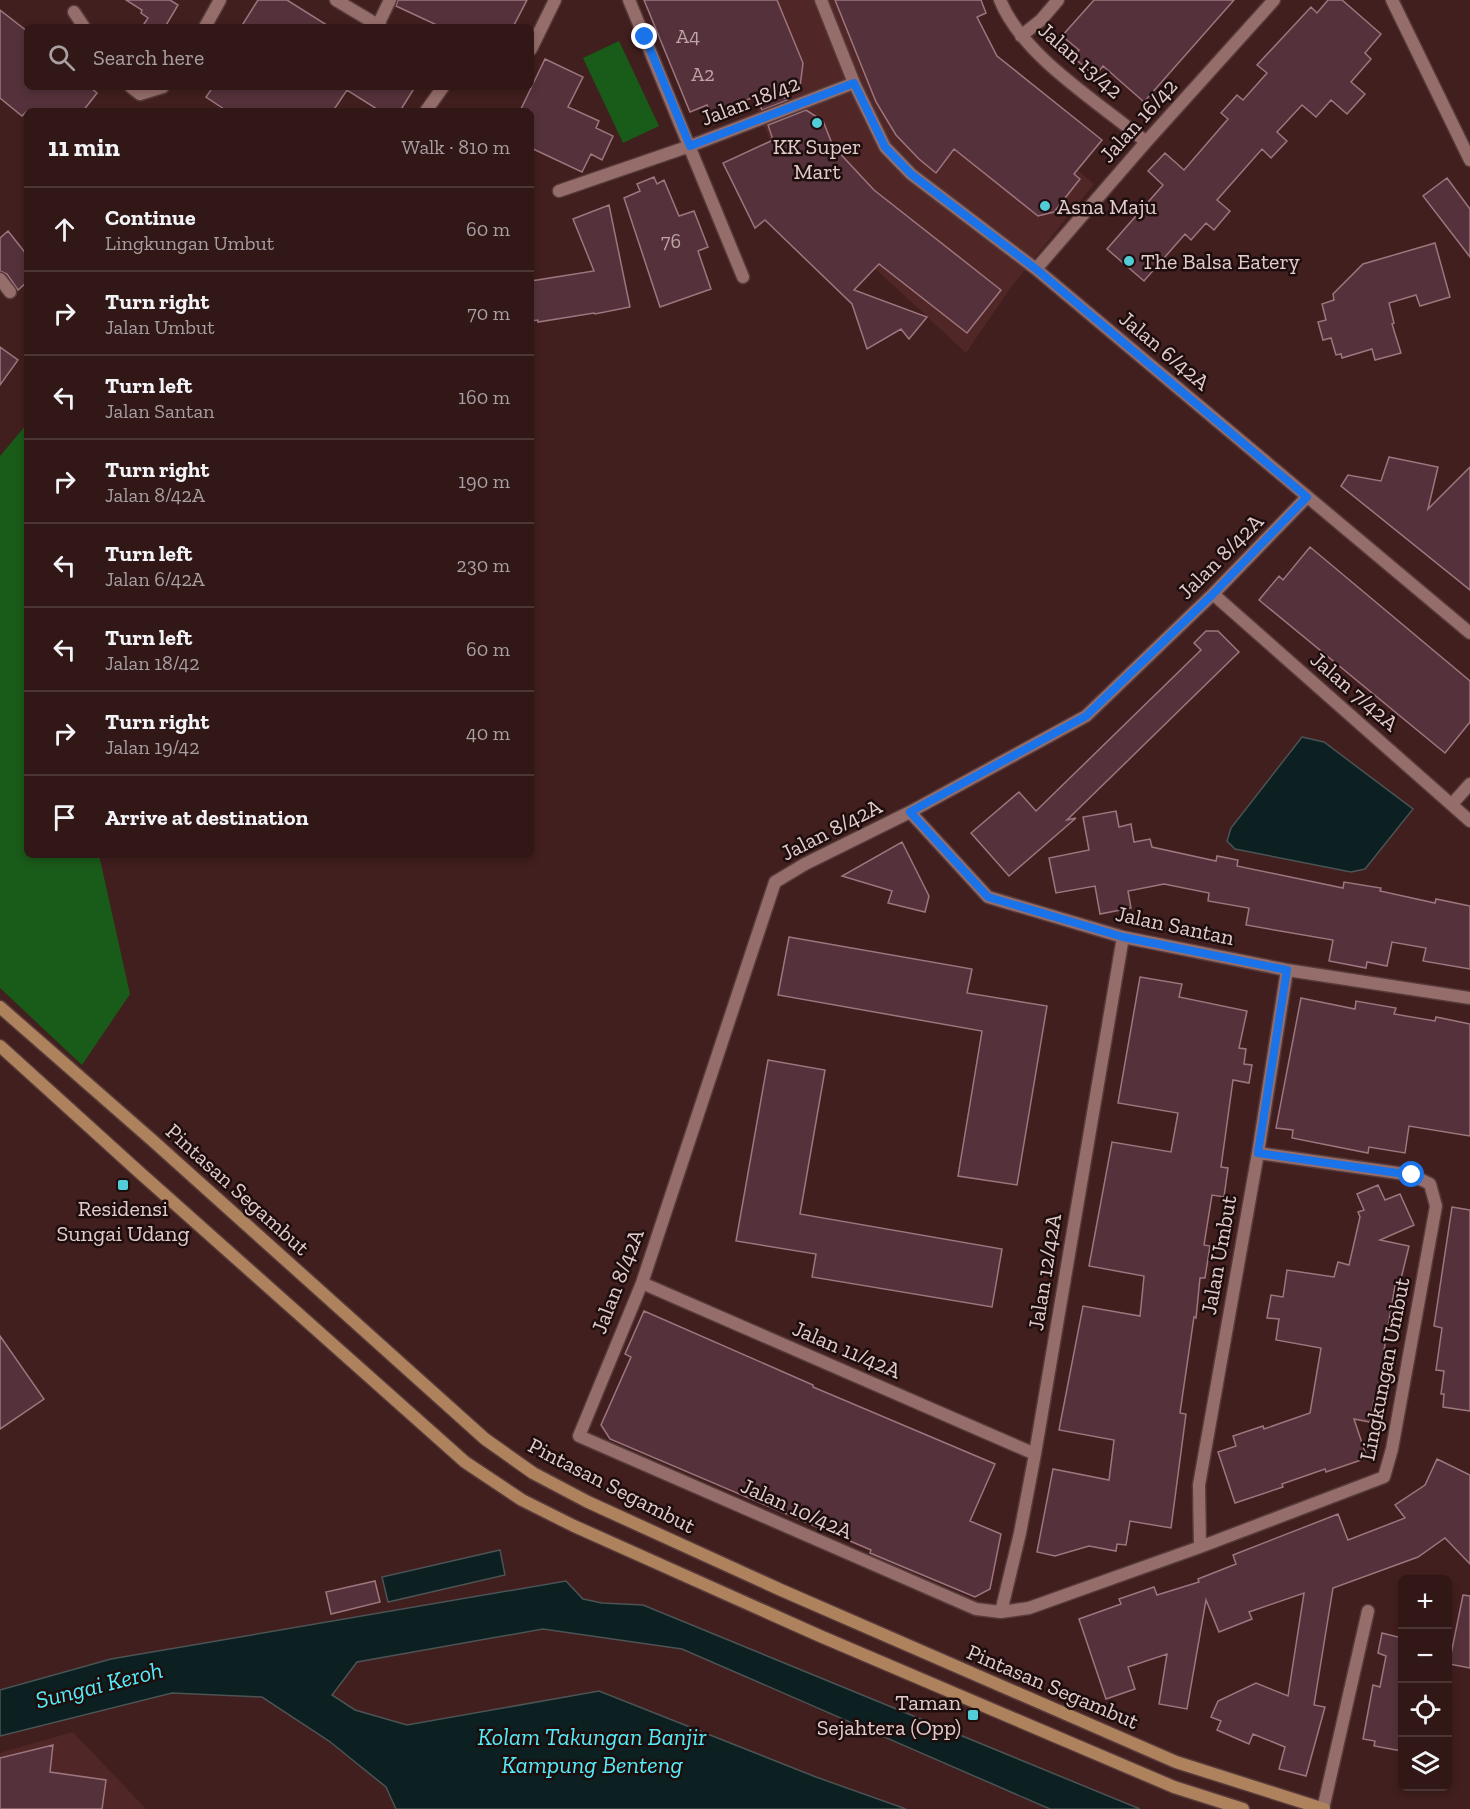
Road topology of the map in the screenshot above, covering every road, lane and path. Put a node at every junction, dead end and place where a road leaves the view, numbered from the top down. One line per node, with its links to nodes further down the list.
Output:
1 (220, 0): 13 (street)
2 (336, 0): 14 (street)
3 (390, 0): 15 (street)
4 (555, 0): 17 (street)
5 (629, 0): 24 (street)
6 (821, 0): 18 (street, Jalan 6/42A)
7 (1000, 0): 16 (street, Jalan 13/42)
8 (1058, 0): 16 (street)
9 (1274, 0): 23 (street, Jalan 16/42)
10 (1392, 0): 25 (street)
11 (74, 12): 12 (street)
12 (82, 24)
13 (207, 24)
14 (376, 24)
15 (380, 24)
16 (1021, 36): 23 (street, Jalan 13/42)
17 (534, 42)
18 (854, 83): 24 (street, Jalan 18/42); 27 (street, Jalan 6/42A)
19 (135, 90): 20 (street)
20 (153, 90)
21 (441, 90): 22 (street)
22 (428, 108)
23 (1146, 142): 27 (street, Jalan 16/42)
24 (690, 146): 26 (street, Jalan 18/42); 28 (street)
25 (1470, 160)
26 (559, 191)
27 (1036, 269): 31 (street, Jalan 6/42A)
28 (743, 278)
29 (0, 279): 30 (street)
30 (10, 292)
31 (1307, 497): 32 (street, Jalan 8/42A); 33 (street, Jalan 6/42A)
32 (1213, 594): 35 (street, Jalan 7/42A); 36 (street, Jalan 8/42A)
33 (1470, 633)
34 (1470, 784): 35 (street)
35 (1452, 804): 37 (street, Jalan 7/42A)
36 (910, 812): 38 (street, Jalan Santan); 44 (street, Jalan 8/42A)
37 (1470, 821)
38 (1123, 937): 39 (street, Jalan Santan); 46 (street, Jalan 12/42A)
39 (1287, 970): 40 (street, Jalan Santan); 43 (street, Jalan Umbut)
40 (1470, 998)
41 (0, 1007): 51 (main road, Pintasan Segambut)
42 (0, 1046): 50 (main road, Pintasan Segambut)
43 (1258, 1153): 47 (street, Jalan Umbut); 47 (street, Lingkungan Umbut)
44 (642, 1283): 45 (street, Jalan 8/42A); 46 (street, Jalan 11/42A)
45 (579, 1436): 49 (street, Jalan 10/42A)
46 (1035, 1454): 49 (street, Jalan 12/42A)
47 (1200, 1547): 49 (street, Lingkungan Umbut)
48 (1368, 1611): 51 (street)
49 (1000, 1612)
50 (1243, 1809)
51 (1324, 1809)

